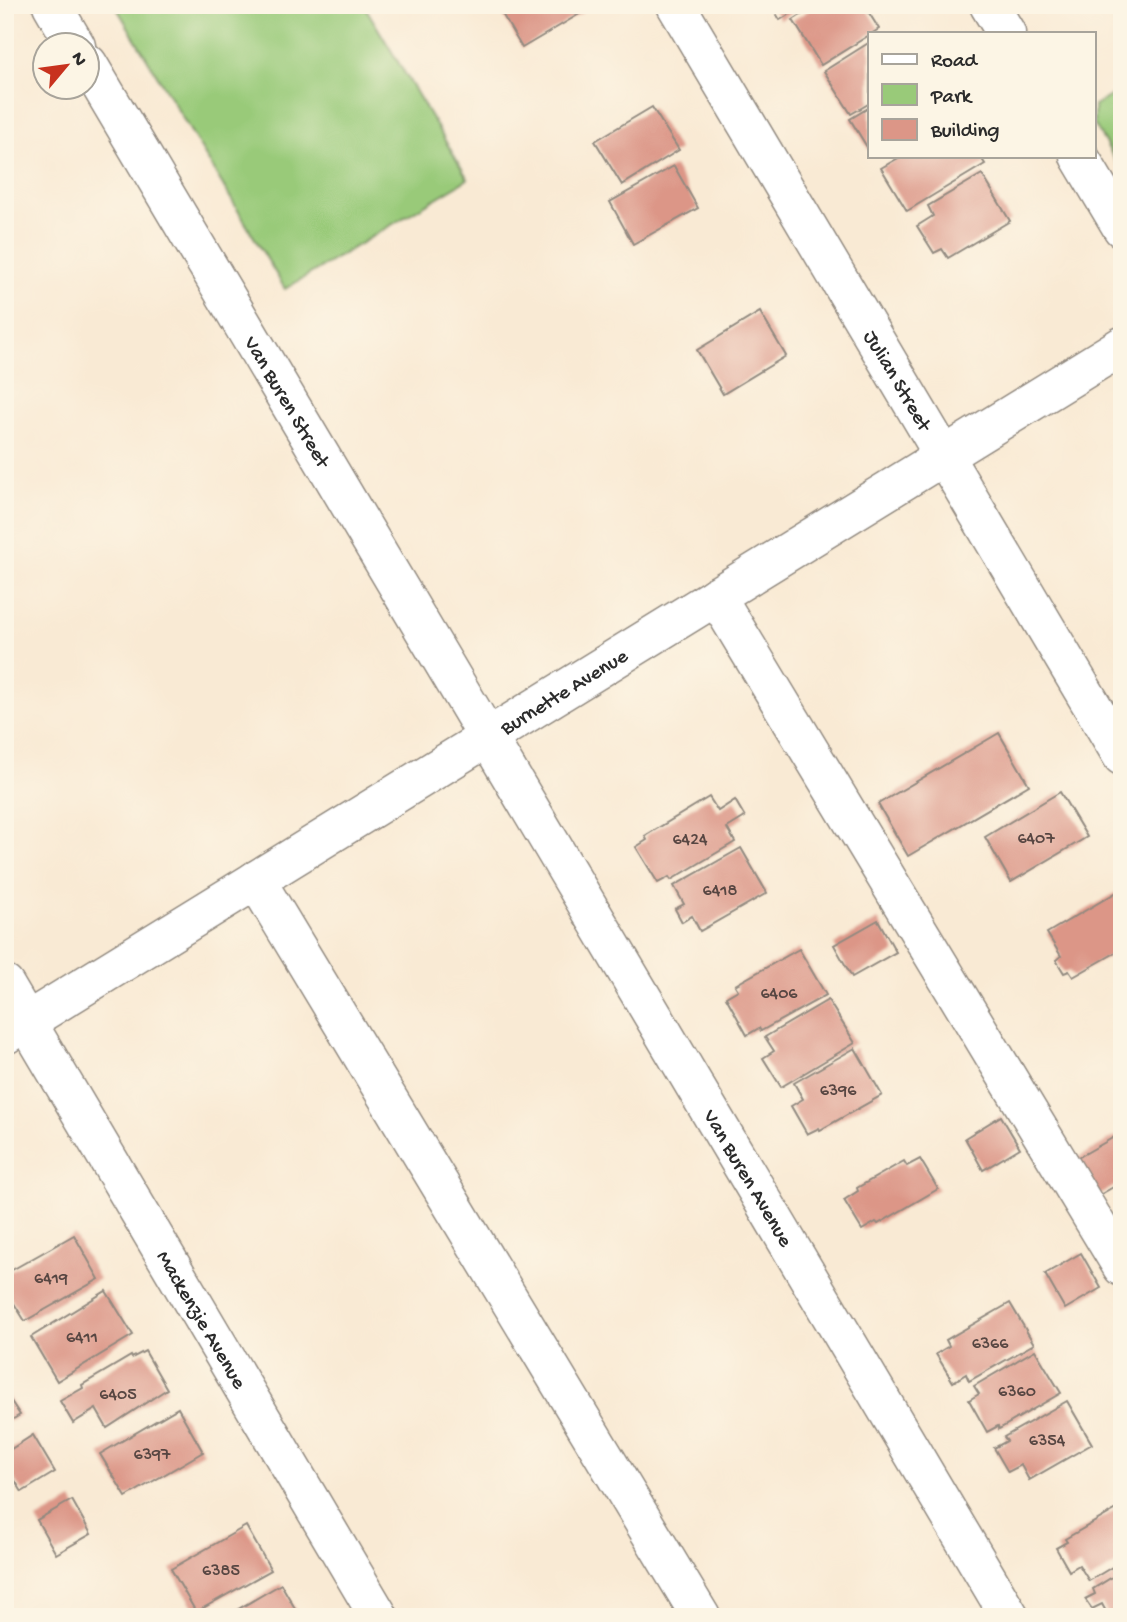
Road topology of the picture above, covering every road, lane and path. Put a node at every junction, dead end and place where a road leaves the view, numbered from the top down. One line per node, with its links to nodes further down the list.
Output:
1 (52, 5): 4 (street)
2 (676, 5): 10 (street, Julian Street)
3 (989, 5): 5 (street)
4 (68, 32)
5 (1005, 32)
6 (102, 88): 12 (street, Van Buren Street)
7 (1080, 158): 8 (street)
8 (1122, 228)
9 (1122, 346): 10 (street, Burnette Avenue)
10 (943, 456): 11 (street, Burnette Avenue); 13 (street, Julian Street)
11 (716, 596): 12 (street, Burnette Avenue); 17 (street)
12 (487, 737): 14 (street, Burnette Avenue); 20 (street, Van Buren Avenue)
13 (1122, 756)
14 (256, 880): 16 (street, Burnette Avenue); 19 (street)
15 (5, 985): 16 (street, Mackenzie Avenue)
16 (16, 1028): 18 (street, Mackenzie Avenue)
17 (1122, 1267)
18 (379, 1617)
19 (701, 1617)
20 (1010, 1617)

